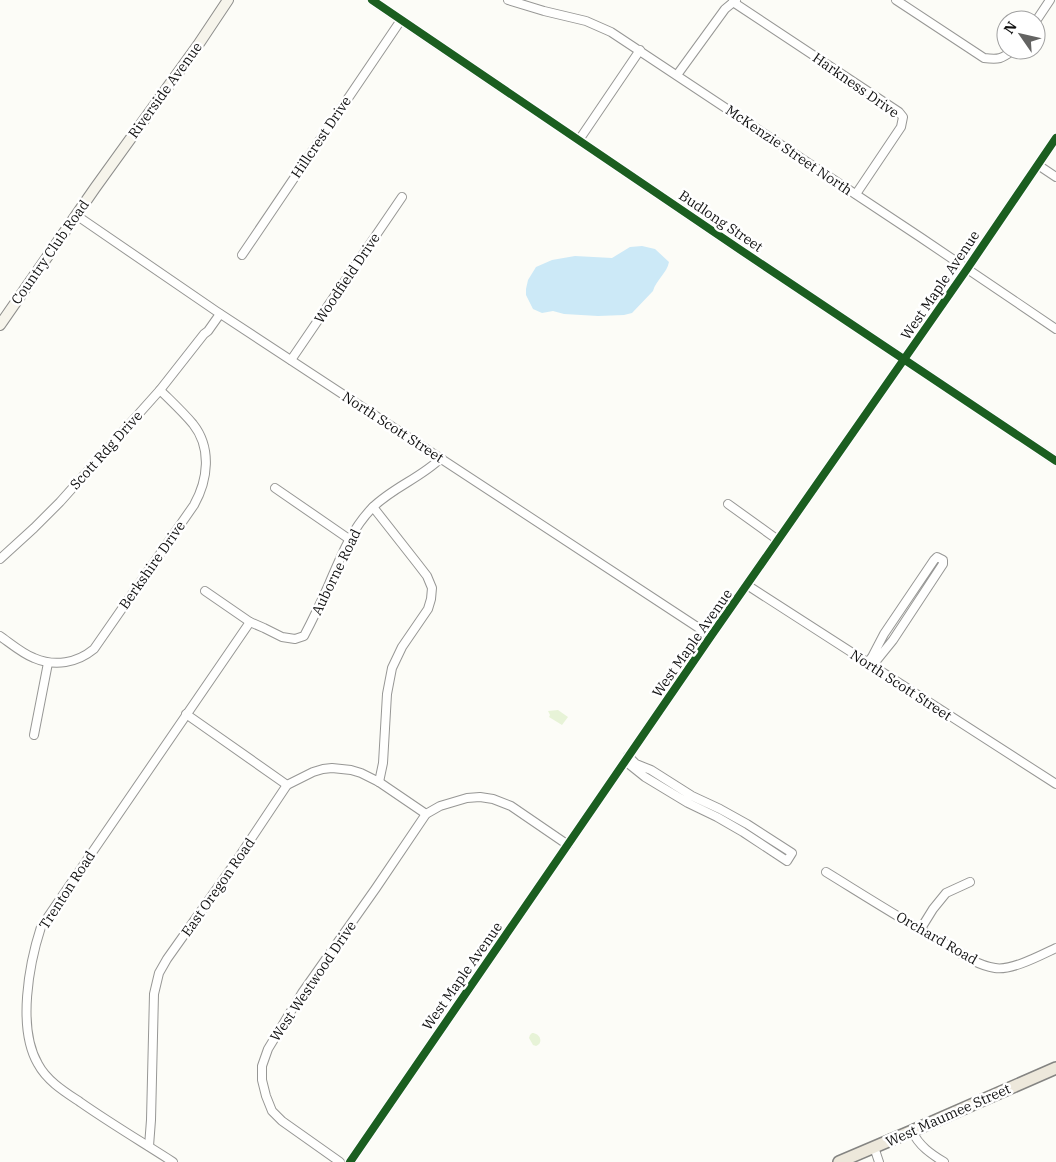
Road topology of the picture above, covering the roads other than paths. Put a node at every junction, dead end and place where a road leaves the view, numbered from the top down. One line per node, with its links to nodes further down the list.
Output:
1 (228, 0): 14 (street, Riverside Avenue)
2 (372, 0): 6 (street, Budlong Street)
3 (508, 0): 7 (street, McKenzie Street North)
4 (896, 0): 8 (street)
5 (734, 1): 9 (street); 15 (street, Harkness Drive)
6 (401, 20): 11 (street, Budlong Street); 18 (street, Hillcrest Drive)
7 (640, 50): 9 (street, McKenzie Street North); 11 (street)
8 (996, 59)
9 (677, 75): 15 (street, McKenzie Street North)
10 (1056, 138): 12 (street, West Maple Avenue)
11 (579, 140): 24 (street, Budlong Street)
12 (1038, 164): 13 (street); 19 (street, West Maple Avenue)
13 (1056, 177)
14 (101, 180): 17 (street, Country Club Road)
15 (856, 194): 19 (street, McKenzie Street North)
16 (402, 197): 23 (street, Woodfield Drive)
17 (76, 214): 20 (street, North Scott Street); 21 (street, Country Club Road)
18 (242, 255)
19 (968, 269): 22 (street, McKenzie Street North); 24 (street, West Maple Avenue)
20 (218, 313): 23 (street, North Scott Street); 25 (street, Scott Rdg Drive)
21 (0, 325)
22 (1056, 329)
23 (291, 360): 26 (street, North Scott Street)
24 (904, 360): 27 (street, Budlong Street); 32 (street, West Maple Avenue)
25 (160, 390): 33 (street, Scott Rdg Drive); 41 (street, Berkshire Drive)
26 (441, 458): 30 (street, Auborne Road); 40 (street, North Scott Street)
27 (1056, 461)
28 (275, 488): 31 (street)
29 (728, 504): 32 (street)
30 (373, 507): 31 (street, Auborne Road); 46 (street)
31 (349, 539): 38 (street, Auborne Road)
32 (778, 540): 34 (street, West Maple Avenue)
33 (0, 558)
34 (747, 585): 40 (street, West Maple Avenue); 42 (street, North Scott Street)
35 (205, 591): 38 (street)
36 (909, 597): 37 (street); 37 (street); 42 (street)
37 (918, 603): 42 (street)
38 (250, 622): 43 (street, Trenton Road)
39 (0, 636): 41 (street, Berkshire Drive)
40 (711, 636): 45 (street, West Maple Avenue)
41 (48, 663): 44 (street)
42 (870, 665): 47 (street, North Scott Street)
43 (186, 714): 48 (street); 60 (street, Trenton Road)
44 (34, 735)
45 (627, 759): 49 (street); 53 (street, West Maple Avenue)
46 (380, 782): 48 (street, East Oregon Road); 50 (street, East Oregon Road)
47 (1056, 784)
48 (288, 785): 60 (street, East Oregon Road)
49 (690, 800): 51 (street); 52 (street)
50 (426, 814): 53 (street); 63 (street, West Westwood Drive)
51 (747, 824): 52 (street); 52 (street)
52 (743, 832)
53 (568, 845): 64 (street, West Maple Avenue)
54 (826, 872): 56 (street, Orchard Road)
55 (970, 882): 56 (street)
56 (920, 930): 57 (street, Orchard Road)
57 (1056, 948)
58 (1056, 1068): 59 (main road, West Maumee Street)
59 (912, 1131): 61 (main road, West Maumee Street); 67 (street)
60 (149, 1146): 62 (street, Trenton Road)
61 (874, 1147): 65 (main road, West Maumee Street); 66 (street)
62 (173, 1162)
63 (340, 1162)
64 (350, 1162)
65 (839, 1162)
66 (879, 1162)
67 (944, 1162)

